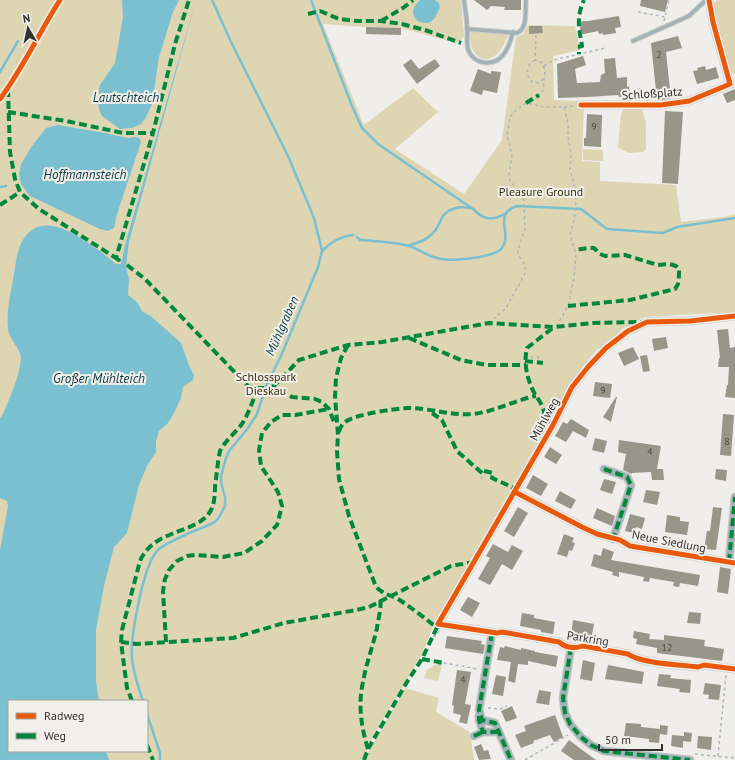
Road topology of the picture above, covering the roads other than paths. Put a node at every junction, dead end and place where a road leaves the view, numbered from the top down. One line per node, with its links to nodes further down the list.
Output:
1 (464, 0): 5 (lane)
2 (526, 0): 6 (lane)
3 (706, 0): 7 (lane)
4 (709, 0): 8 (street, Schloßplatz)
5 (467, 29): 6 (lane); 6 (lane)
6 (513, 32)
7 (633, 41)
8 (733, 82): 9 (street, Schloßplatz)
9 (581, 106)
10 (735, 316): 12 (street, Mühlweg)
11 (604, 469): 14 (street)
12 (515, 492): 14 (street, Neue Siedlung); 16 (street, Mühlweg)
13 (735, 497): 15 (street)
14 (613, 539): 15 (street, Neue Siedlung)
15 (732, 563)
16 (438, 624): 17 (street, Parkring)
17 (492, 632): 18 (street, Parkring); 20 (street)
18 (571, 647): 19 (street, Parkring); 24 (street, Parkring)
19 (735, 669)
20 (479, 709): 21 (street); 22 (street)
21 (483, 732): 22 (street); 23 (street)
22 (499, 732): 25 (street)
23 (474, 736)
24 (692, 757)
25 (511, 760)

